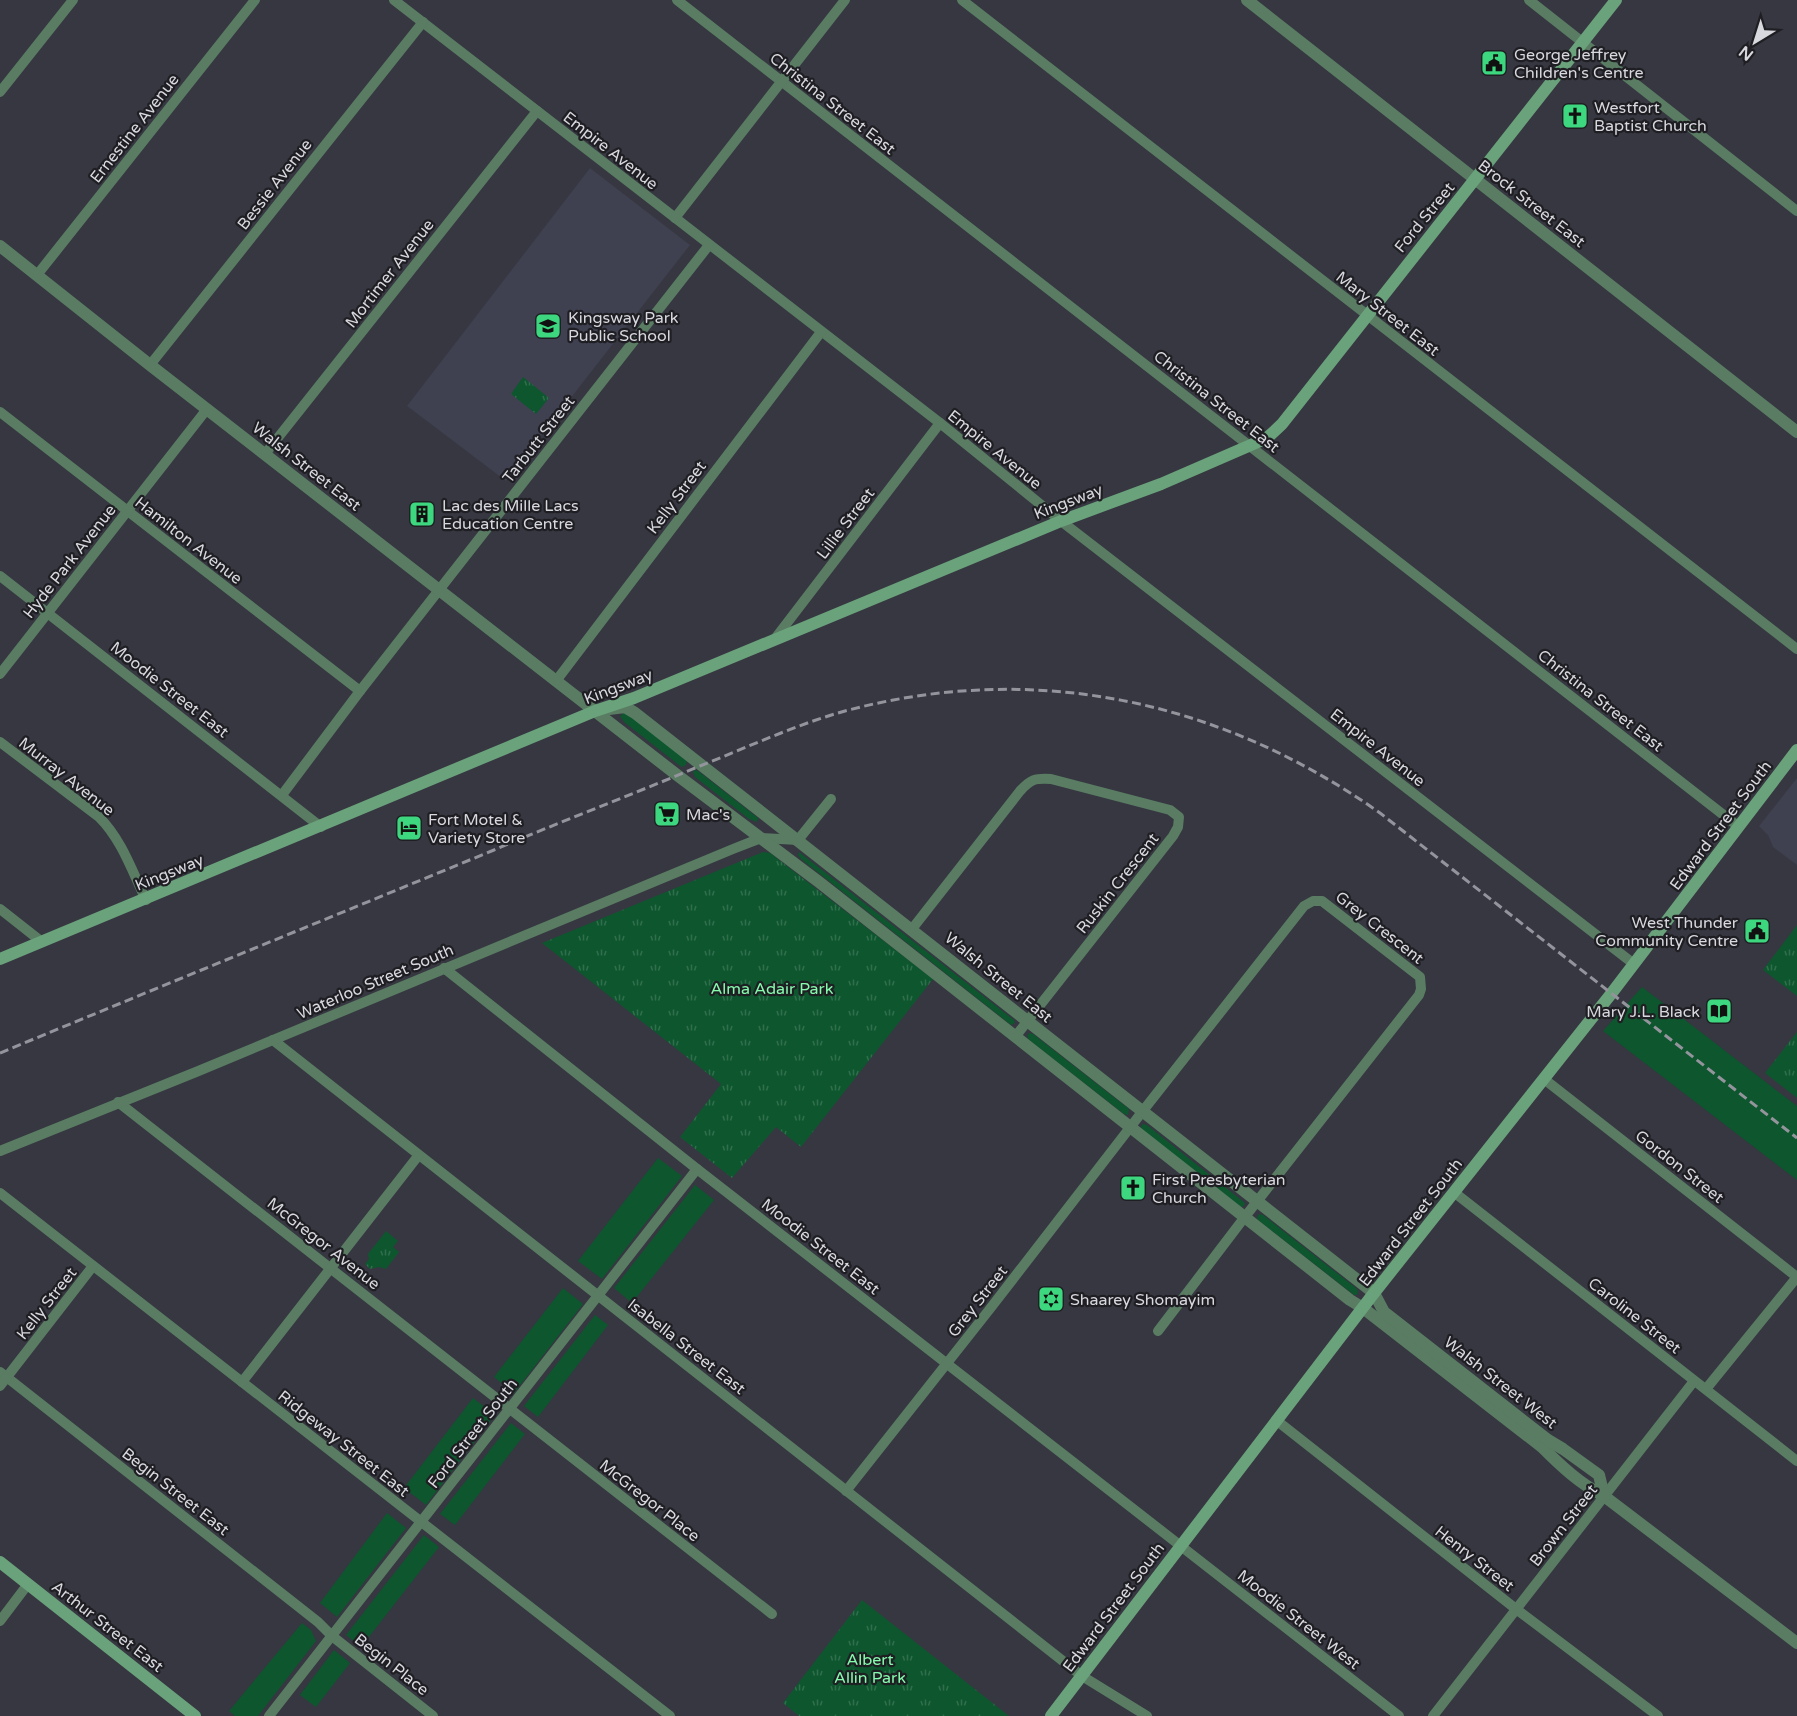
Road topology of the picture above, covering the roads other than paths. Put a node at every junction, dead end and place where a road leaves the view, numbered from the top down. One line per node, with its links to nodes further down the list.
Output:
1 (73, 0): 13 (street)
2 (255, 0): 20 (street, Ernestine Avenue)
3 (394, 0): 10 (street, Empire Avenue)
4 (677, 0): 12 (street, Christina Street East)
5 (844, 0): 12 (street)
6 (962, 0): 21 (street, Mary Street East)
7 (1247, 0): 15 (street, Brock Street East)
8 (1529, 0): 11 (street)
9 (1616, 0): 11 (main road, Ford Street)
10 (423, 22): 14 (street, Empire Avenue); 23 (street, Bessie Avenue)
11 (1583, 42): 15 (main road, Ford Street); 16 (street)
12 (781, 82): 17 (street); 28 (street, Christina Street East)
13 (1, 90)
14 (537, 111): 17 (street, Empire Avenue); 29 (street, Mortimer Avenue)
15 (1476, 180): 21 (main road, Ford Street); 27 (street, Brock Street East)
16 (1797, 211)
17 (675, 218): 18 (street, Empire Avenue)
18 (709, 244): 22 (street, Empire Avenue); 33 (street, Tarbutt Street)
19 (0, 246): 20 (street, Walsh Street East)
20 (37, 275): 23 (street, Walsh Street East)
21 (1367, 316): 28 (main road, Ford Street); 36 (street, Mary Street East)
22 (821, 332): 26 (street, Empire Avenue); 38 (street, Kelly Street)
23 (150, 365): 24 (street, Walsh Street East)
24 (207, 409): 29 (street, Walsh Street East); 30 (street, Hyde Park Avenue)
25 (0, 412): 30 (street, Hamilton Avenue)
26 (940, 423): 31 (street, Empire Avenue); 35 (street, Lillie Street)
27 (1797, 432)
28 (1249, 444): 31 (main road, Kingsway); 46 (street, Christina Street East)
29 (265, 454): 33 (street, Walsh Street East)
30 (126, 511): 34 (street, Hyde Park Avenue); 39 (street, Hamilton Avenue)
31 (1061, 521): 35 (main road, Kingsway); 54 (street, Empire Avenue)
32 (0, 576): 34 (street, Moodie Street East)
33 (439, 590): 38 (street, Walsh Street East); 39 (street, Tarbutt Street)
34 (48, 613): 37 (street, Hyde Park Avenue); 43 (street, Moodie Street East)
35 (774, 640): 40 (main road, Kingsway)
36 (1797, 649)
37 (0, 674)
38 (556, 681): 40 (street, Walsh Street East)
39 (360, 691): 43 (street, Tarbutt Street)
40 (596, 711): 45 (main road, Kingsway); 47 (street, Walsh Street East); 48 (street, Walsh Street East)
41 (0, 742): 49 (street, Murray Avenue)
42 (1797, 750): 46 (main road, Edward Street South)
43 (282, 795): 45 (street, Moodie Street East)
44 (831, 799): 48 (street)
45 (321, 827): 49 (main road, Kingsway)
46 (1739, 827): 54 (main road, Edward Street South)
47 (761, 838): 48 (street); 55 (street, Waterloo Street South); 57 (street, Walsh Street East)
48 (798, 840): 51 (street, Walsh Street East)
49 (146, 900): 52 (main road, Kingsway)
50 (0, 909): 52 (street)
51 (912, 929): 56 (street, Walsh Street East); 56 (street, Ruskin Crescent)
52 (42, 942): 53 (main road, Kingsway)
53 (0, 959)
54 (1634, 964): 59 (main road, Edward Street South)
55 (444, 968): 58 (street, Waterloo Street South); 65 (street, Moodie Street East)
56 (1027, 1021): 57 (street, Ruskin Crescent); 61 (street, Walsh Street East)
57 (1015, 1037): 62 (street, Walsh Street East)
58 (273, 1040): 60 (street, Waterloo Street South); 64 (street, Isabella Street East)
59 (1544, 1079): 67 (main road, Edward Street South); 72 (street, Gordon Street)
60 (118, 1102): 63 (street, Waterloo Street South); 71 (street, McGregor Avenue)
61 (1142, 1112): 62 (street, Grey Crescent); 68 (street, Walsh Street East); 68 (street, Grey Crescent)
62 (1130, 1128): 69 (street, Walsh Street East); 77 (street, Grey Street)
63 (0, 1150)
64 (418, 1156): 71 (street); 74 (street, Isabella Street East)
65 (697, 1169): 74 (street, Ford Street South); 77 (street, Moodie Street East)
66 (0, 1192): 70 (street, Ridgeway Street East)
67 (1455, 1193): 73 (main road, Edward Street South); 79 (street, Caroline Street)
68 (1257, 1202): 69 (street, Grey Crescent); 73 (street, Walsh Street East)
69 (1244, 1218): 75 (street, Walsh Street East); 76 (street, Grey Crescent)
70 (93, 1266): 78 (street, Kelly Street); 80 (street, Ridgeway Street East)
71 (330, 1267): 80 (street); 82 (street, McGregor Avenue)
72 (1797, 1277): 81 (street)
73 (1374, 1293): 75 (main road, Edward Street South); 86 (street, Walsh Street West)
74 (598, 1296): 82 (street, Ford Street South); 85 (street, Isabella Street East)
75 (1364, 1308): 83 (main road, Edward Street South); 86 (street, Walsh Street West)
76 (1158, 1331)
77 (946, 1363): 85 (street, Grey Street); 88 (street, Moodie Street East)
78 (2, 1378): 94 (street, Begin Street East)
79 (1694, 1381): 81 (street, Caroline Street); 86 (street, Brown Street)
80 (242, 1382): 87 (street, Ridgeway Street East)
81 (1706, 1389): 84 (street, Caroline Street)
82 (509, 1410): 87 (street, Ford Street South); 92 (street, McGregor Place)
83 (1276, 1420): 88 (main road, Edward Street South); 91 (street, Henry Street)
84 (1797, 1461)
85 (846, 1491): 96 (street, Isabella Street East)
86 (1604, 1496): 91 (street, Brown Street); 95 (street, Walsh Street West)
87 (421, 1522): 94 (street, Ford Street South); 100 (street, Ridgeway Street East)
88 (1181, 1546): 96 (main road, Edward Street South); 103 (street, Moodie Street West)
89 (0, 1562): 90 (main road, Arthur Street East)
90 (28, 1584): 93 (street); 97 (main road, Arthur Street East)
91 (1516, 1609): 104 (street, Brown Street); 105 (street, Henry Street)
92 (772, 1614)
93 (0, 1621)
94 (332, 1636): 98 (street, Ford Street South); 99 (street, Begin Place)
95 (1797, 1643)
96 (1082, 1676): 101 (main road, Edward Street South); 102 (street, Isabella Street East)
97 (195, 1716)
98 (269, 1716)
99 (433, 1716)
100 (670, 1716)
101 (1051, 1716)
102 (1147, 1716)
103 (1399, 1716)
104 (1433, 1716)
105 (1658, 1716)

